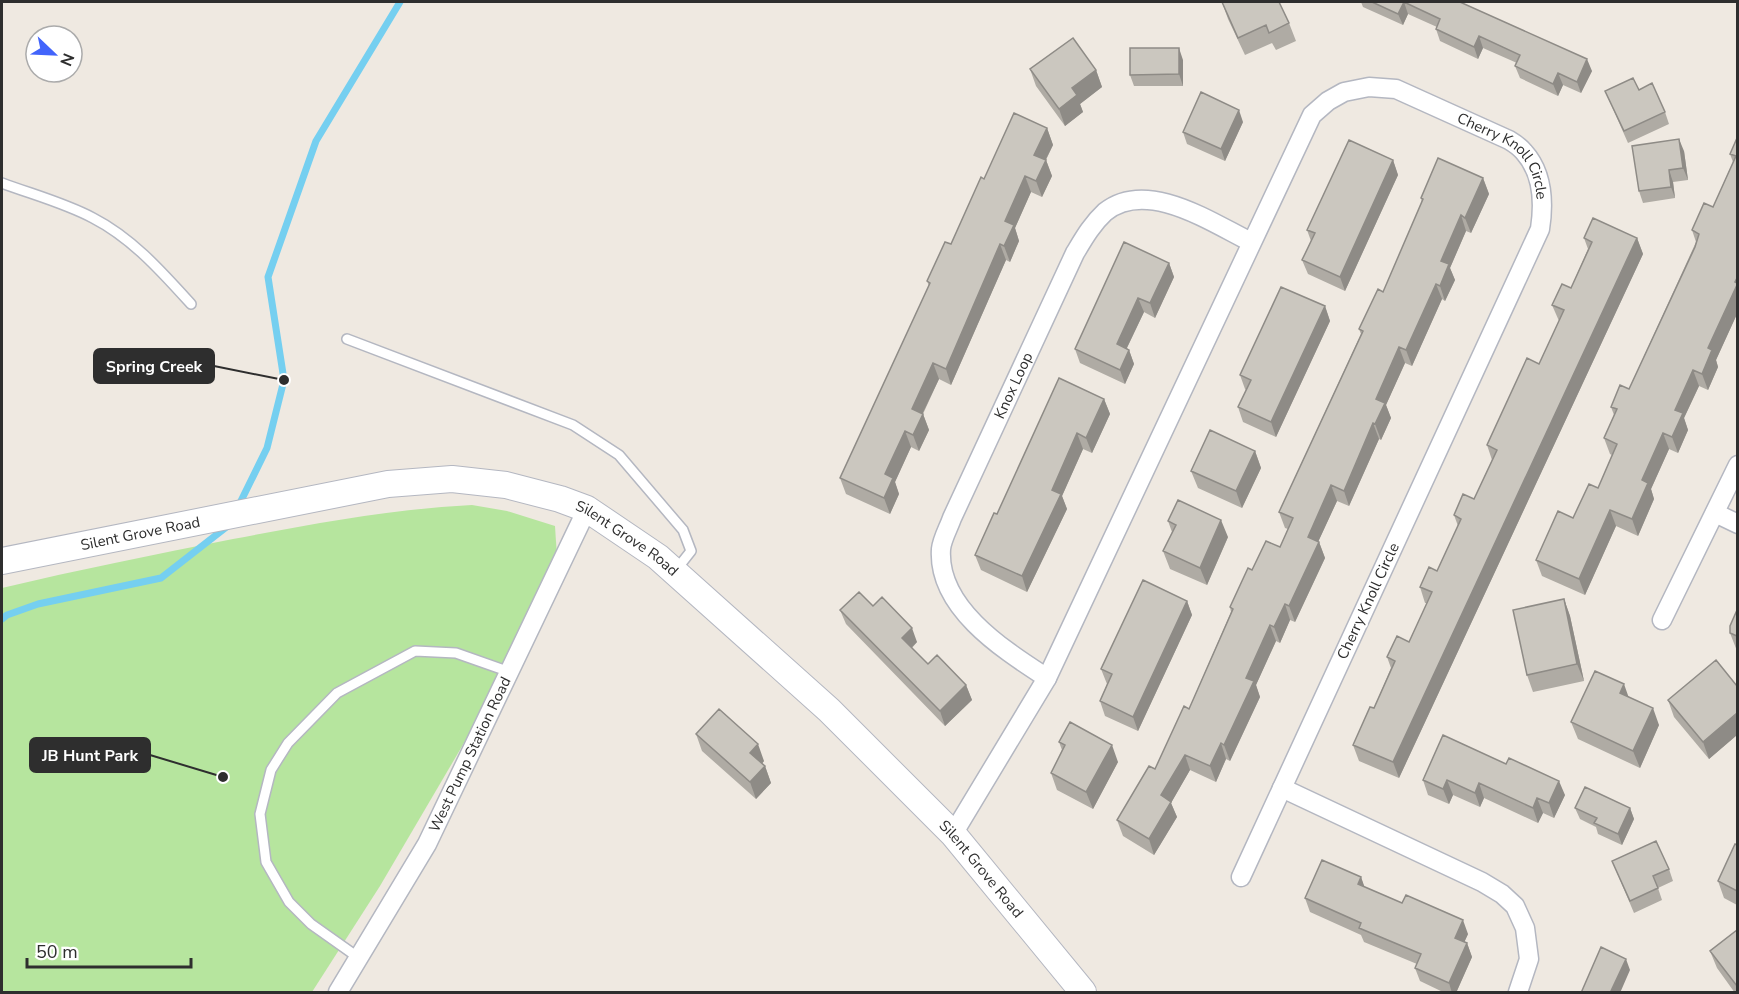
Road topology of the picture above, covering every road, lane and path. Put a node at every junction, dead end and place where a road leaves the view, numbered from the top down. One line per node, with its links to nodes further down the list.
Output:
1 (2, 183): 3 (lane)
2 (1251, 242): 13 (street, Cherry Knoll Circle); 13 (street, Knox Loop); 14 (street, Cherry Knoll Circle)
3 (191, 304)
4 (347, 339): 10 (lane)
5 (1737, 465): 7 (street)
6 (586, 509): 9 (street, Silent Grove Road); 10 (street, Silent Grove Road); 12 (street, West Pump Station Road)
7 (1715, 513): 8 (street); 11 (street)
8 (1737, 524)
9 (2, 561)
10 (675, 572): 15 (street, Silent Grove Road)
11 (1662, 620)
12 (510, 672): 17 (street, West Pump Station Road); 17 (lane)
13 (1047, 678): 15 (street, Cherry Knoll Circle)
14 (1282, 788): 16 (street, Cherry Knoll Circle); 20 (street)
15 (953, 834): 19 (street, Silent Grove Road)
16 (1241, 877)
17 (359, 958): 18 (street, West Pump Station Road)
18 (338, 993)
19 (1083, 993)
20 (1518, 993)

